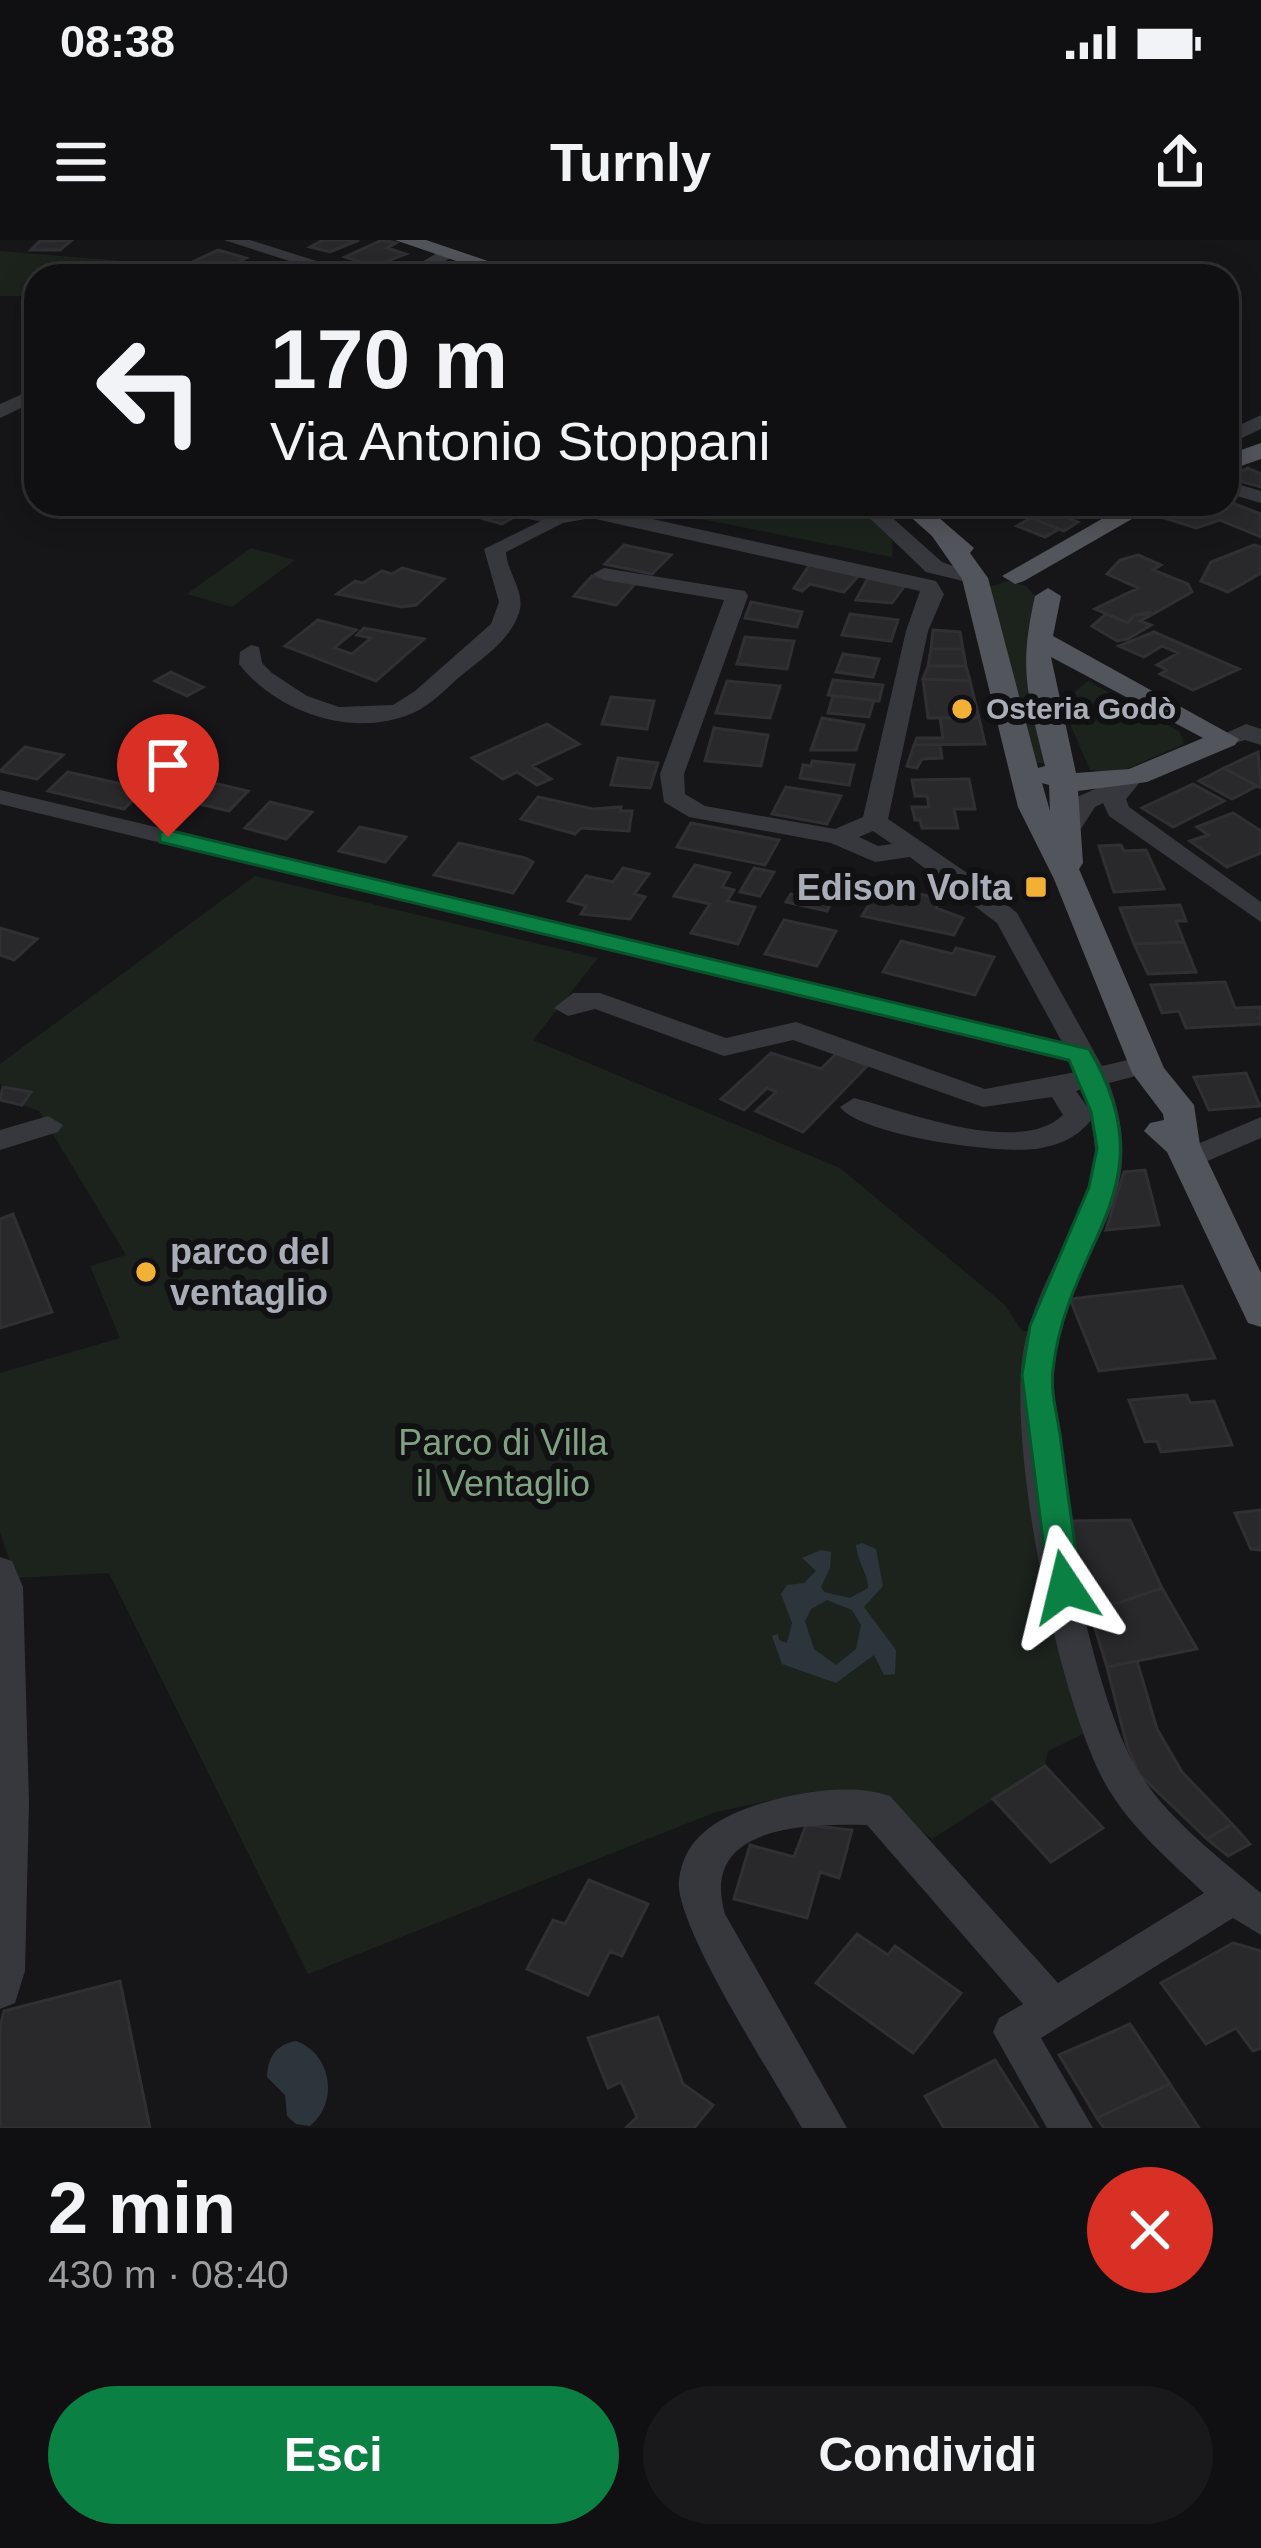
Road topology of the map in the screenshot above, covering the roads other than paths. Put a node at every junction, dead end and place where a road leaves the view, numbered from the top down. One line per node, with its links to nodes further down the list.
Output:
1 (232, 240): 4 (street)
2 (405, 240): 3 (main road)
3 (434, 246): 5 (main road)
4 (314, 264)
5 (487, 264)
6 (1261, 421): 7 (street)
7 (1239, 448)
8 (570, 516): 20 (street)
9 (603, 516): 26 (street)
10 (878, 516): 17 (street)
11 (922, 516): 14 (main road)
12 (1124, 516): 13 (main road)
13 (1120, 518): 16 (main road); 18 (main road)
14 (944, 536): 16 (main road); 17 (main road)
15 (604, 574): 28 (street)
16 (1015, 576): 17 (main road); 18 (main road)
17 (978, 586): 22 (main road)
18 (1048, 596): 19 (main road)
19 (1039, 640): 21 (main road); 23 (main road)
20 (251, 652)
21 (1244, 736): 24 (main road)
22 (1021, 761): 23 (main road); 27 (main road)
23 (1063, 781): 24 (main road); 27 (main road)
24 (1129, 782): 27 (street); 30 (street)
25 (0, 796): 33 (street)
26 (875, 821): 28 (street); 29 (street)
27 (1055, 833): 32 (main road)
28 (838, 837): 29 (street)
29 (911, 850): 33 (street)
30 (1261, 914)
31 (568, 1007): 33 (street)
32 (1147, 1069): 33 (street); 38 (main road)
33 (1077, 1073): 34 (street); 41 (street)
34 (854, 1106)
35 (48, 1125): 37 (street)
36 (1261, 1127): 38 (street)
37 (0, 1140)
38 (1185, 1152): 39 (main road)
39 (1261, 1313)
40 (0, 1571): 42 (street)
41 (1248, 1907): 43 (street)
42 (0, 1990)
43 (1052, 2006): 44 (street); 45 (street)
44 (825, 2128)
45 (1071, 2128)

